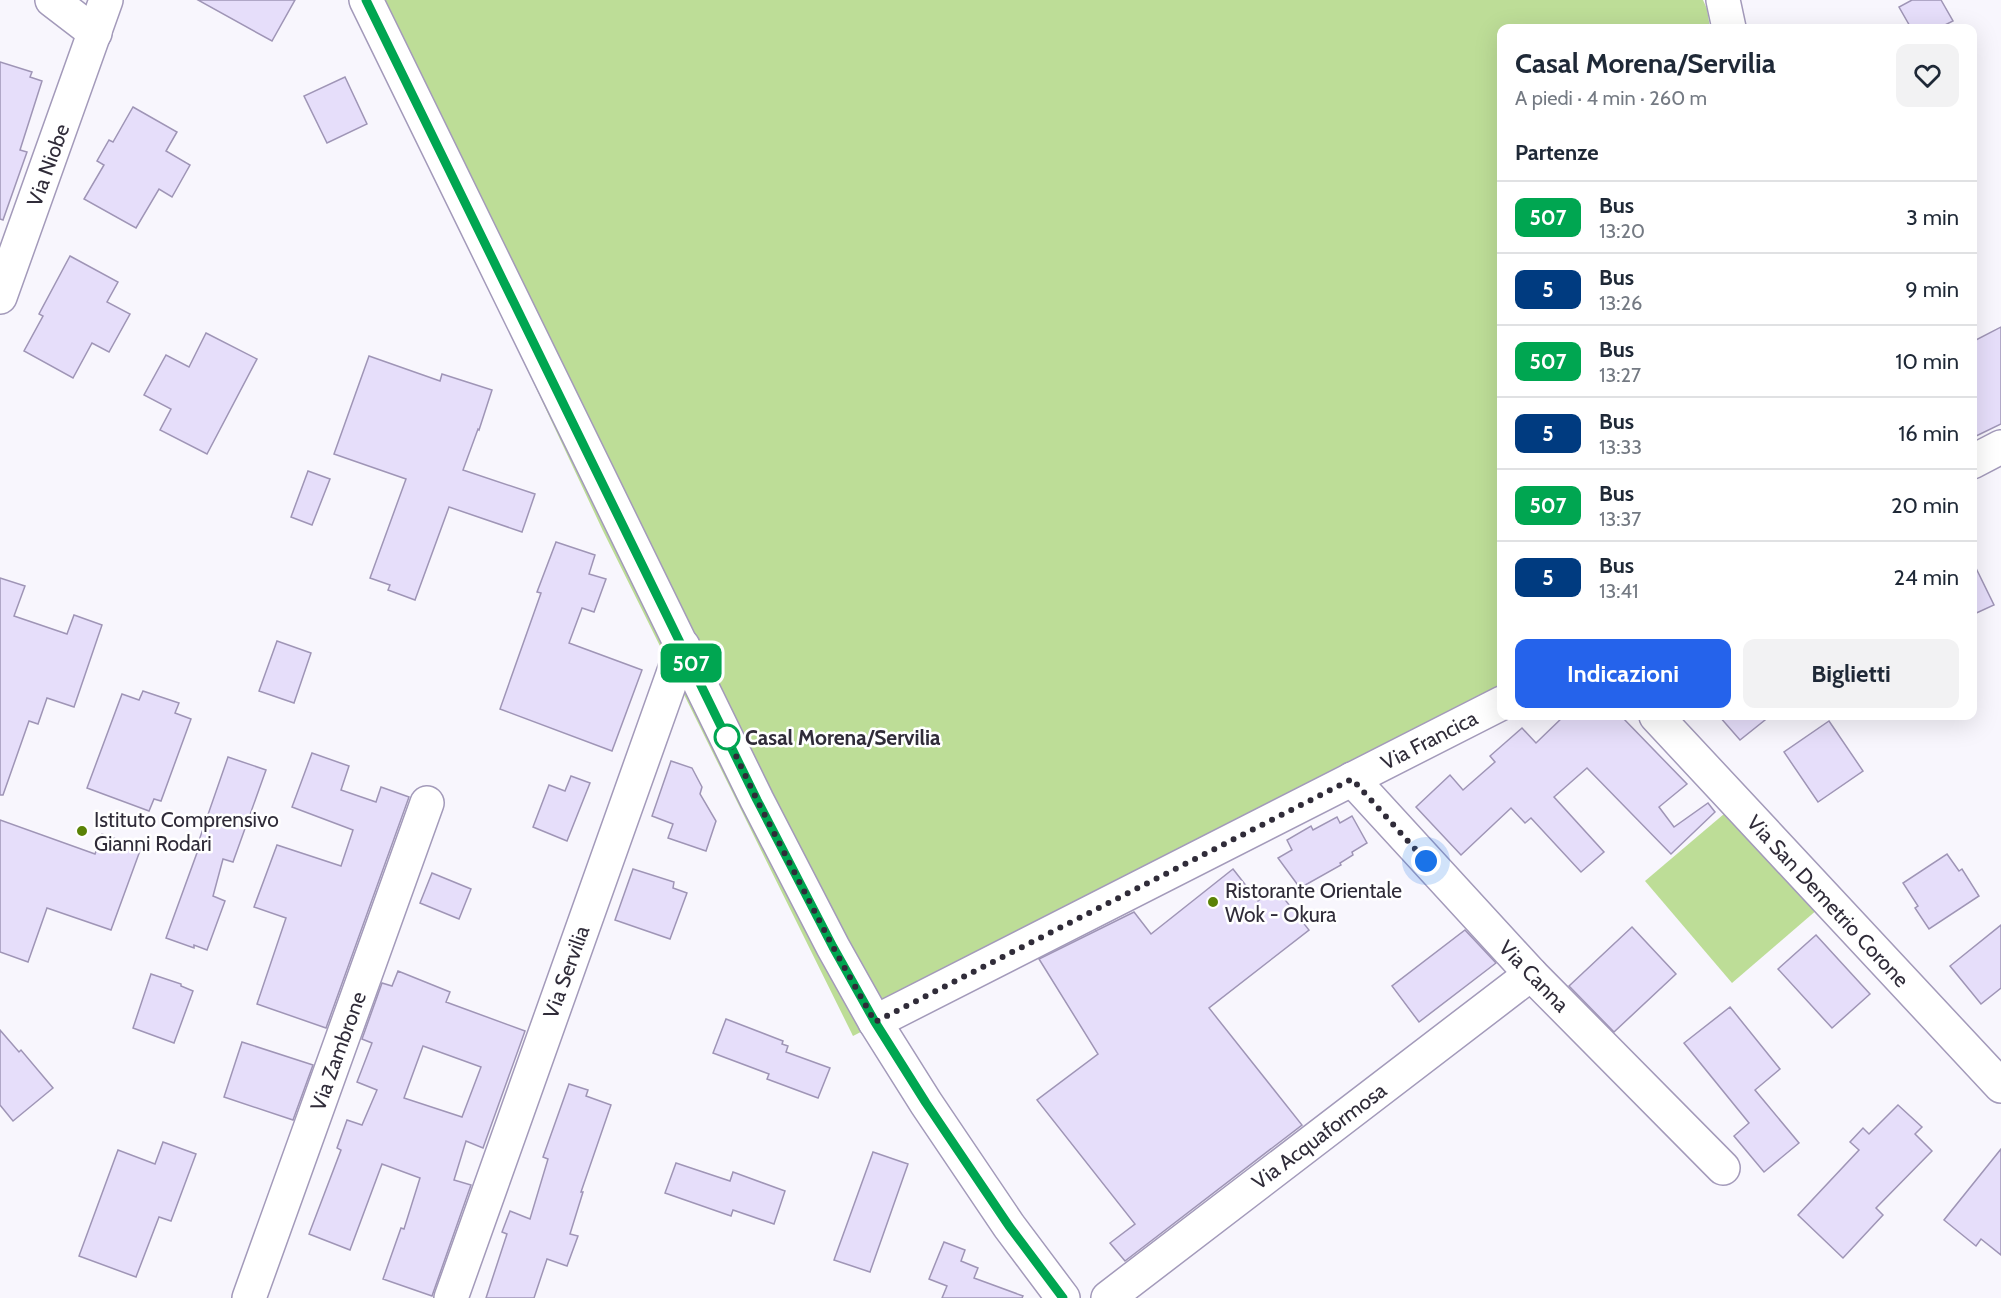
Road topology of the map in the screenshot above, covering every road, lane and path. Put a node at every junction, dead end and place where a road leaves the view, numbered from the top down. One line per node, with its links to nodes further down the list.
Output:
1 (52, 0): 6 (street)
2 (106, 0): 6 (street, Via Niobe)
3 (366, 0): 10 (street)
4 (1723, 0): 5 (street)
5 (1728, 24)
6 (95, 33): 7 (street, Via Niobe)
7 (0, 297)
8 (2001, 447): 9 (street)
9 (1977, 459)
10 (683, 646): 16 (street); 20 (street, Via Servilia)
11 (1497, 706): 13 (street, Via Francica)
12 (1660, 720): 17 (street, Via San Demetrio Corone)
13 (1352, 779): 15 (street, Via Canna); 16 (street, Via Francica)
14 (427, 804): 19 (street, Via Zambrone)
15 (1531, 974): 18 (street, Via Canna); 22 (street, Via Acquaformosa)
16 (875, 1022): 21 (street)
17 (2001, 1086)
18 (1722, 1168)
19 (249, 1298)
20 (451, 1298)
21 (1064, 1298)
22 (1108, 1298)

